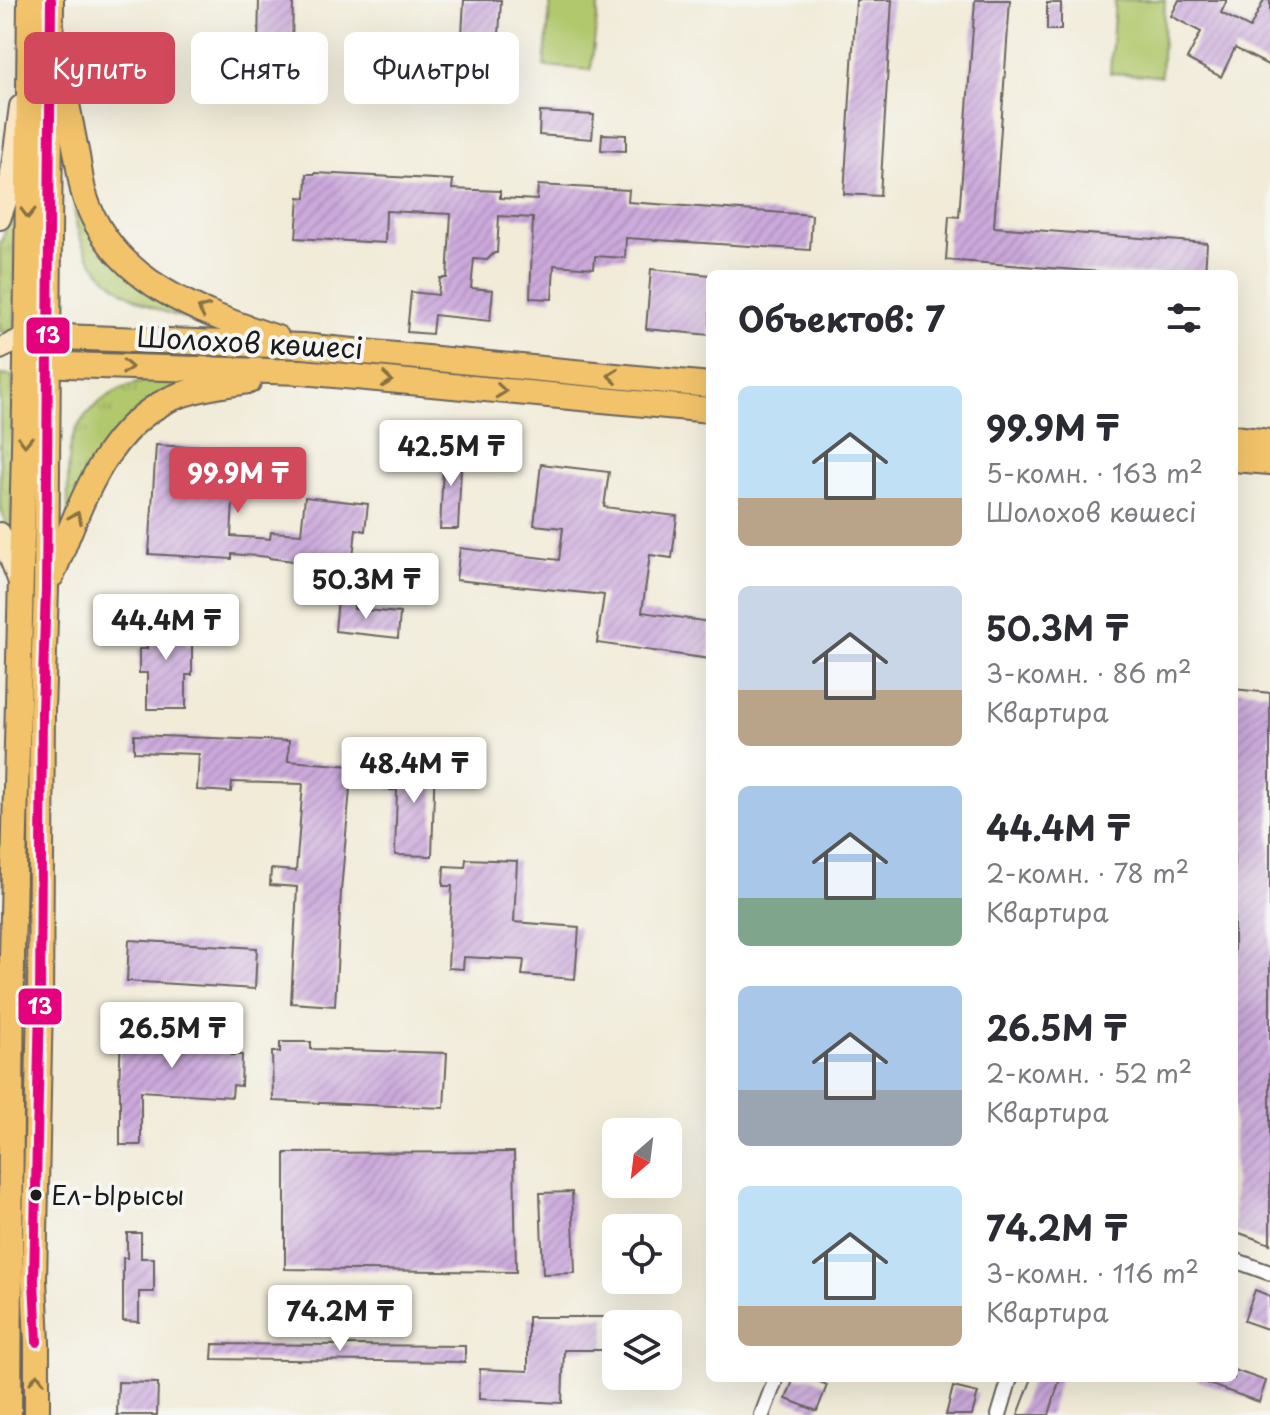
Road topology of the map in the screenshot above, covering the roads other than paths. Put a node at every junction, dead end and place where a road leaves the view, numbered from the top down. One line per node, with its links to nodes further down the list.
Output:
1 (40, 12): 2 (main road); 3 (highway); 4 (highway, one-way to 1)
2 (0, 219)
3 (38, 337): 4 (highway); 5 (main road); 6 (highway)
4 (302, 346): 8 (highway, Шолохов көшесі, one-way to 4)
5 (0, 351): 6 (main road)
6 (38, 364): 7 (highway, Шолохов көшесі, one-way to 7); 15 (highway, one-way to 15); 16 (highway)
7 (302, 372): 9 (highway, Шолохов көшесі, one-way to 9); 16 (highway, one-way to 7)
8 (700, 384)
9 (706, 410)
10 (1238, 438): 11 (highway)
11 (1270, 442)
12 (1238, 459): 13 (highway)
13 (1270, 462)
14 (0, 533): 15 (main road)
15 (21, 585): 21 (highway)
16 (46, 589): 22 (highway, one-way to 16)
17 (1238, 1261): 18 (street)
18 (1270, 1273)
19 (774, 1382): 23 (street)
20 (1009, 1382): 24 (street)
21 (9, 1415)
22 (37, 1415)
23 (762, 1415)
24 (999, 1415)

